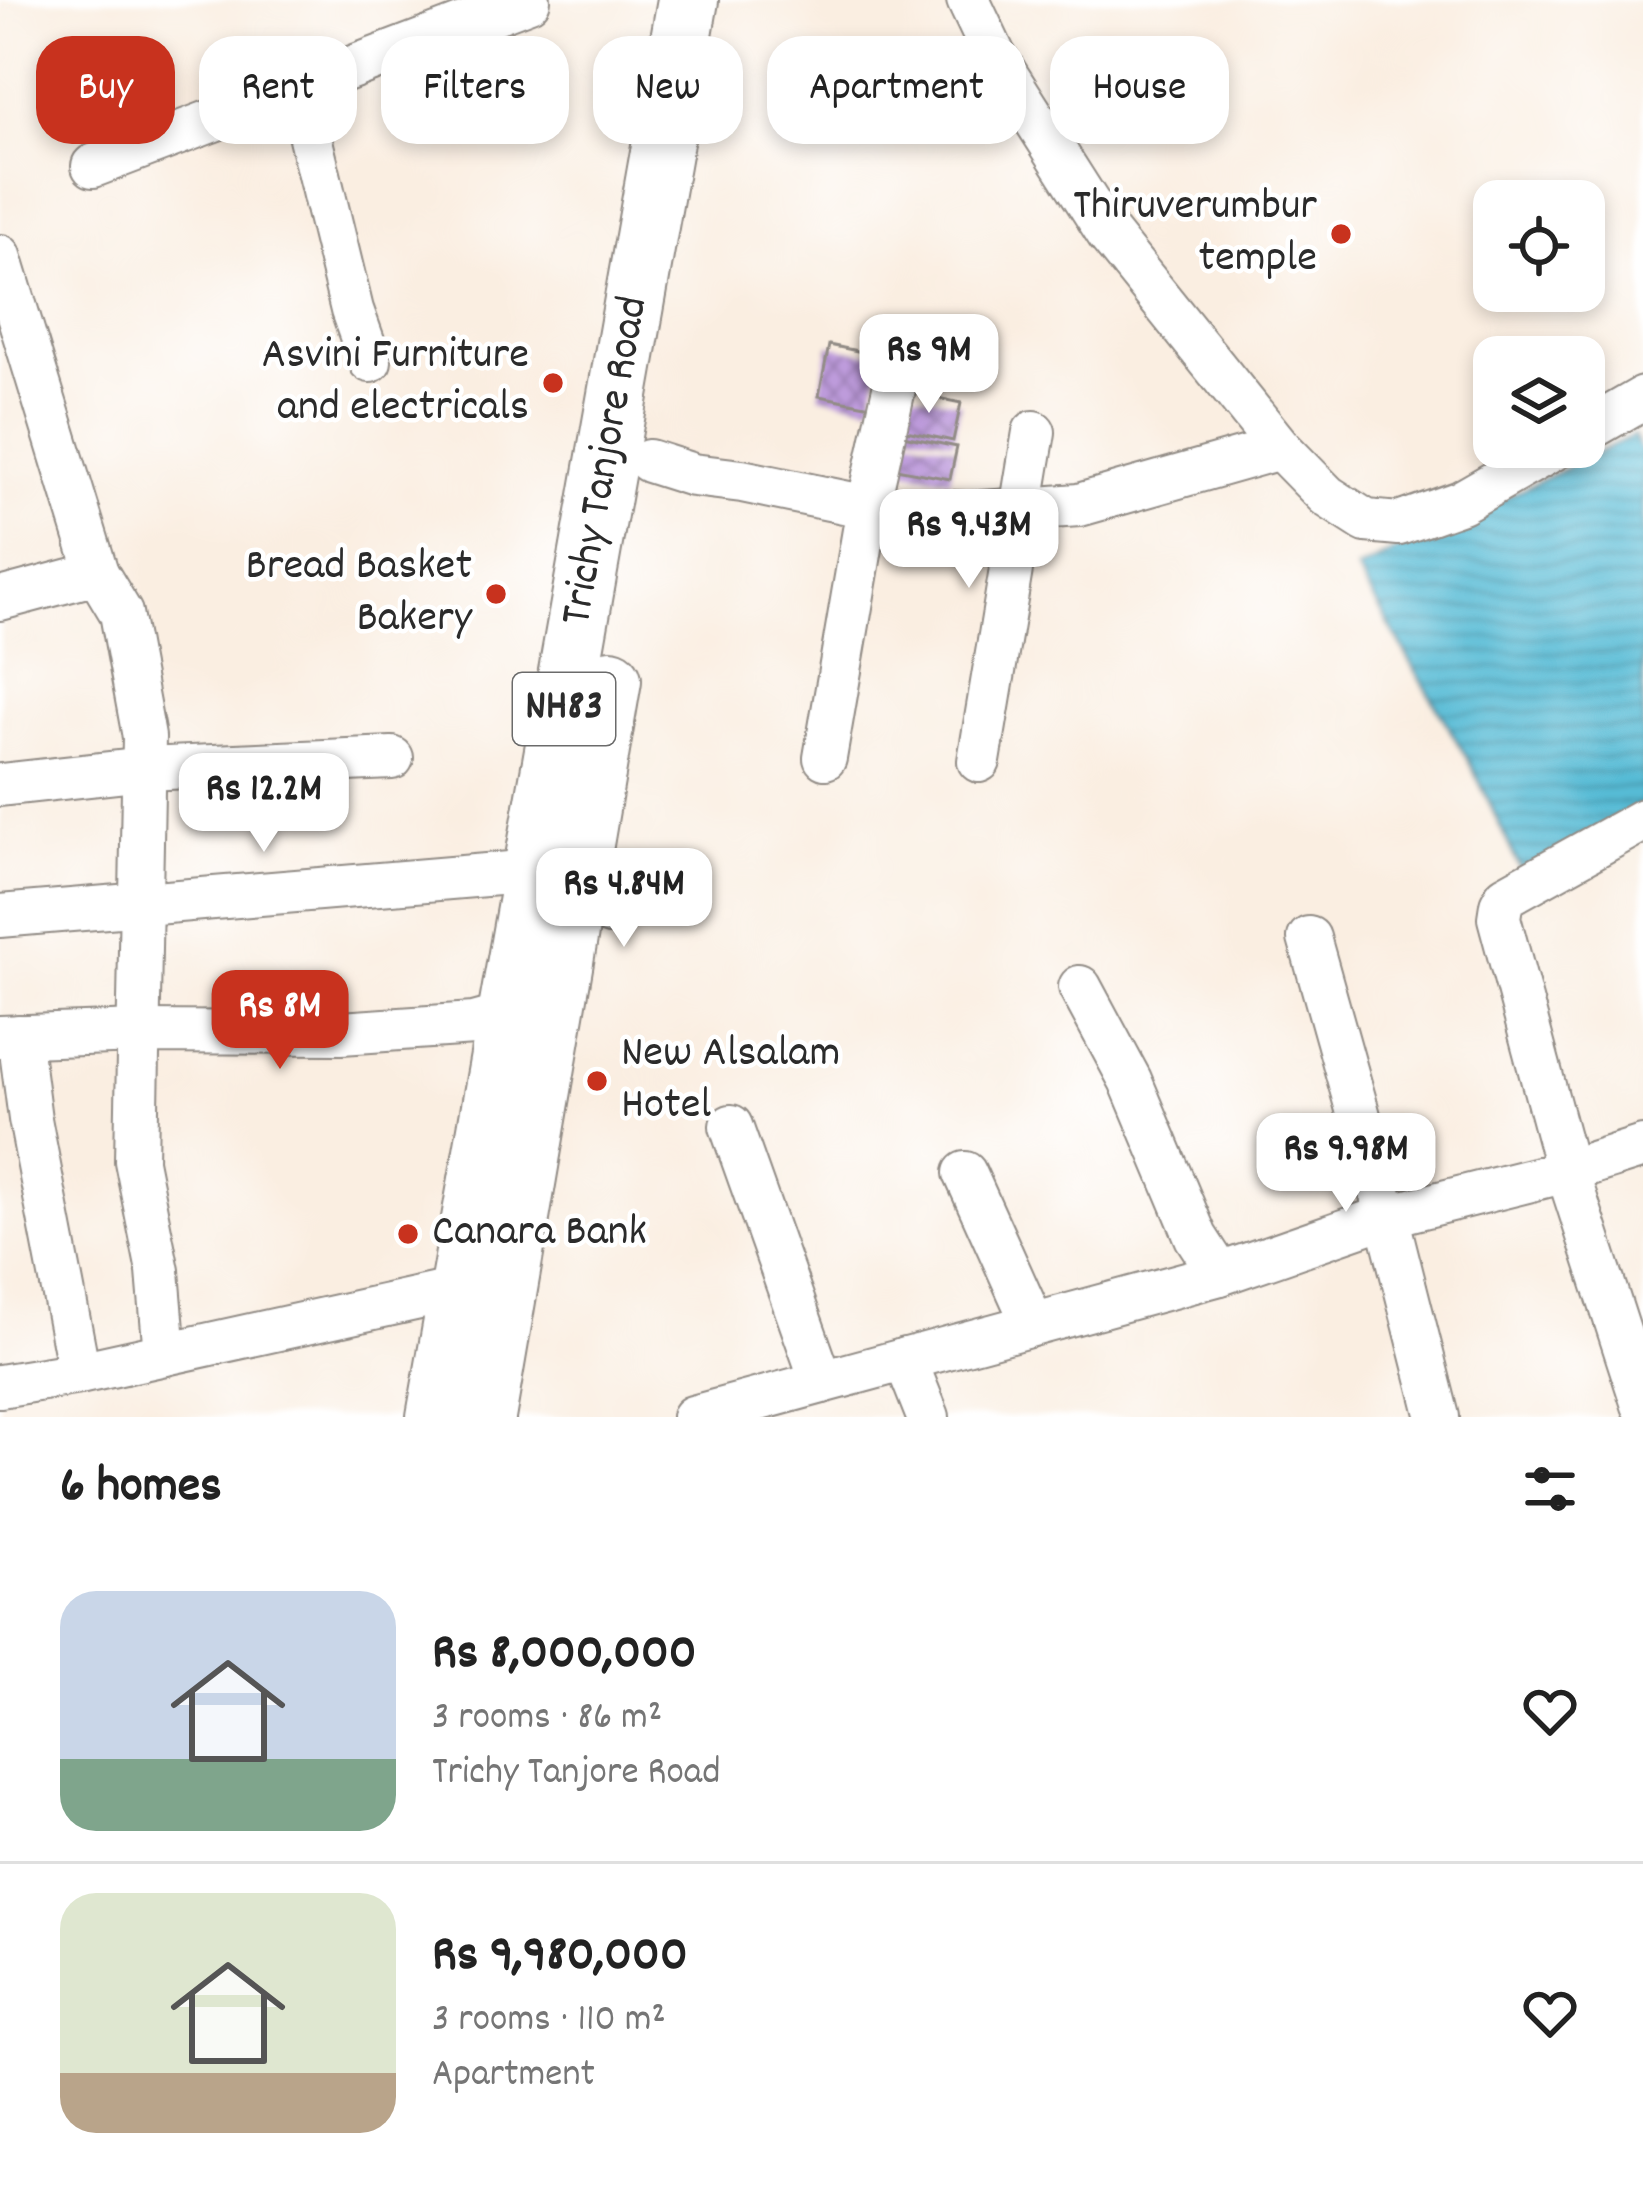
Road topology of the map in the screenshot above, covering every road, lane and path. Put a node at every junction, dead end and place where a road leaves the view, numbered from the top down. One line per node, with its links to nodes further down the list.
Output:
1 (529, 0): 5 (street)
2 (688, 0): 28 (highway, Trichy Tanjore Road / NH83)
3 (729, 0): 16 (highway, Trichy Tanjore Road / NH83)
4 (968, 0): 15 (street)
5 (357, 66)
6 (199, 126): 8 (street)
7 (312, 144): 11 (street)
8 (93, 166)
9 (0, 256): 20 (street)
10 (900, 361): 18 (street)
11 (370, 362)
12 (1643, 398): 13 (street)
13 (1605, 420)
14 (1034, 432): 19 (street)
15 (1280, 448): 17 (street); 19 (street)
16 (649, 461): 18 (street); 28 (highway, Trichy Tanjore Road / NH83)
17 (1520, 468)
18 (868, 508): 19 (street); 23 (street)
19 (1022, 511): 24 (street)
20 (97, 573): 21 (street); 25 (street)
21 (0, 599)
22 (392, 758): 25 (street)
23 (824, 758)
24 (979, 761)
25 (145, 769): 26 (street); 30 (street)
26 (0, 785)
27 (1643, 820): 39 (street)
28 (555, 885): 29 (street); 30 (street); 34 (highway, Trichy Tanjore Road / NH83)
29 (679, 893)
30 (142, 904): 31 (street); 35 (street)
31 (0, 916)
32 (1309, 938): 41 (street)
33 (1079, 987): 42 (street)
34 (531, 1015): 35 (street); 43 (highway, Trichy Tanjore Road / NH83); 52 (highway, Trichy Tanjore Road / NH83)
35 (139, 1032): 36 (street); 45 (street)
36 (10, 1036): 47 (street)
37 (731, 1126): 48 (street)
38 (1643, 1147): 39 (street)
39 (1567, 1171): 41 (street); 50 (street)
40 (965, 1174): 44 (street)
41 (1387, 1216): 42 (street); 55 (street)
42 (1220, 1274): 44 (street)
43 (460, 1289): 45 (street); 51 (highway, Trichy Tanjore Road / NH83)
44 (1033, 1324): 46 (street)
45 (165, 1354): 47 (street)
46 (905, 1359): 48 (street); 54 (street)
47 (79, 1373): 49 (street)
48 (822, 1382): 53 (street)
49 (0, 1386)
50 (1643, 1405)
51 (436, 1417)
52 (485, 1417)
53 (693, 1417)
54 (928, 1417)
55 (1438, 1417)

